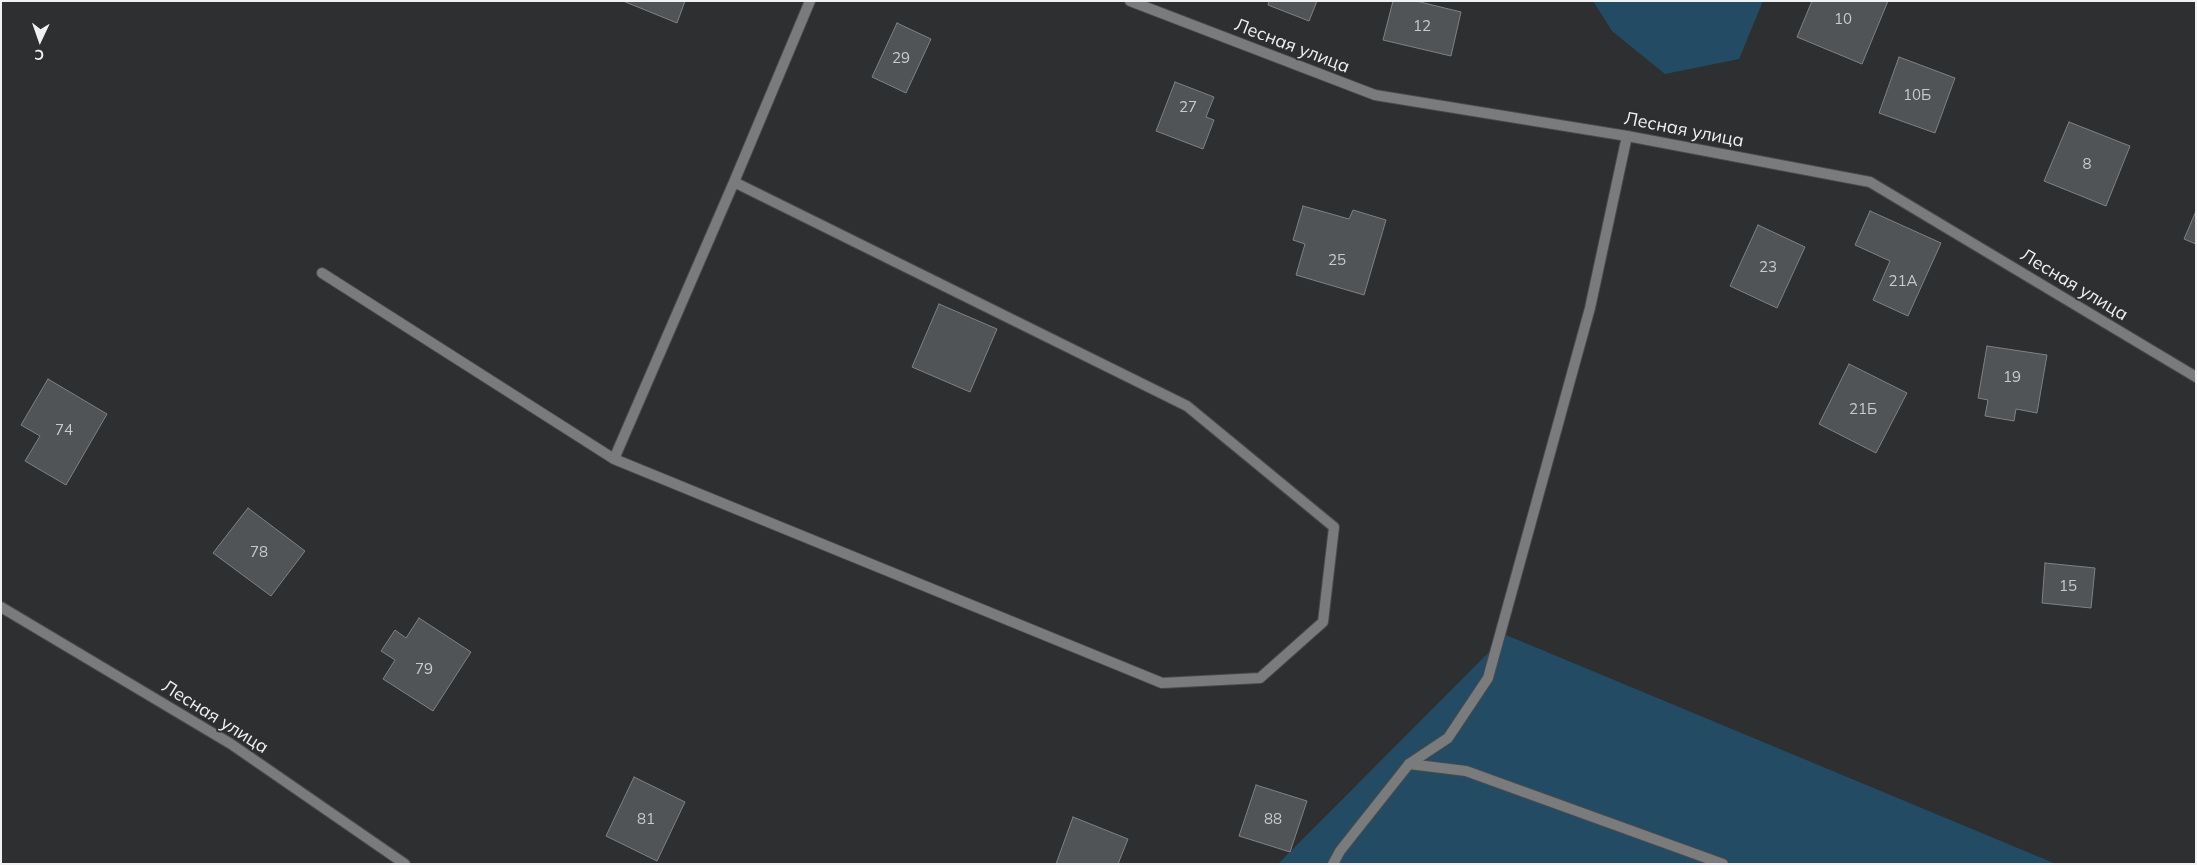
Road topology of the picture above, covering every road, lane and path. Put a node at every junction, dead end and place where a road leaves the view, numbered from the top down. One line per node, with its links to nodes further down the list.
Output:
1 (810, 1): 4 (street)
2 (1130, 1): 3 (street, Лесная улица)
3 (1627, 136): 6 (street, Лесная улица); 9 (street)
4 (734, 182): 7 (street); 7 (street)
5 (322, 273): 7 (street)
6 (2196, 377)
7 (614, 459)
8 (1, 607): 10 (street, Лесная улица)
9 (1409, 764): 11 (street); 12 (street)
10 (405, 864)
11 (1333, 864)
12 (1723, 864)

